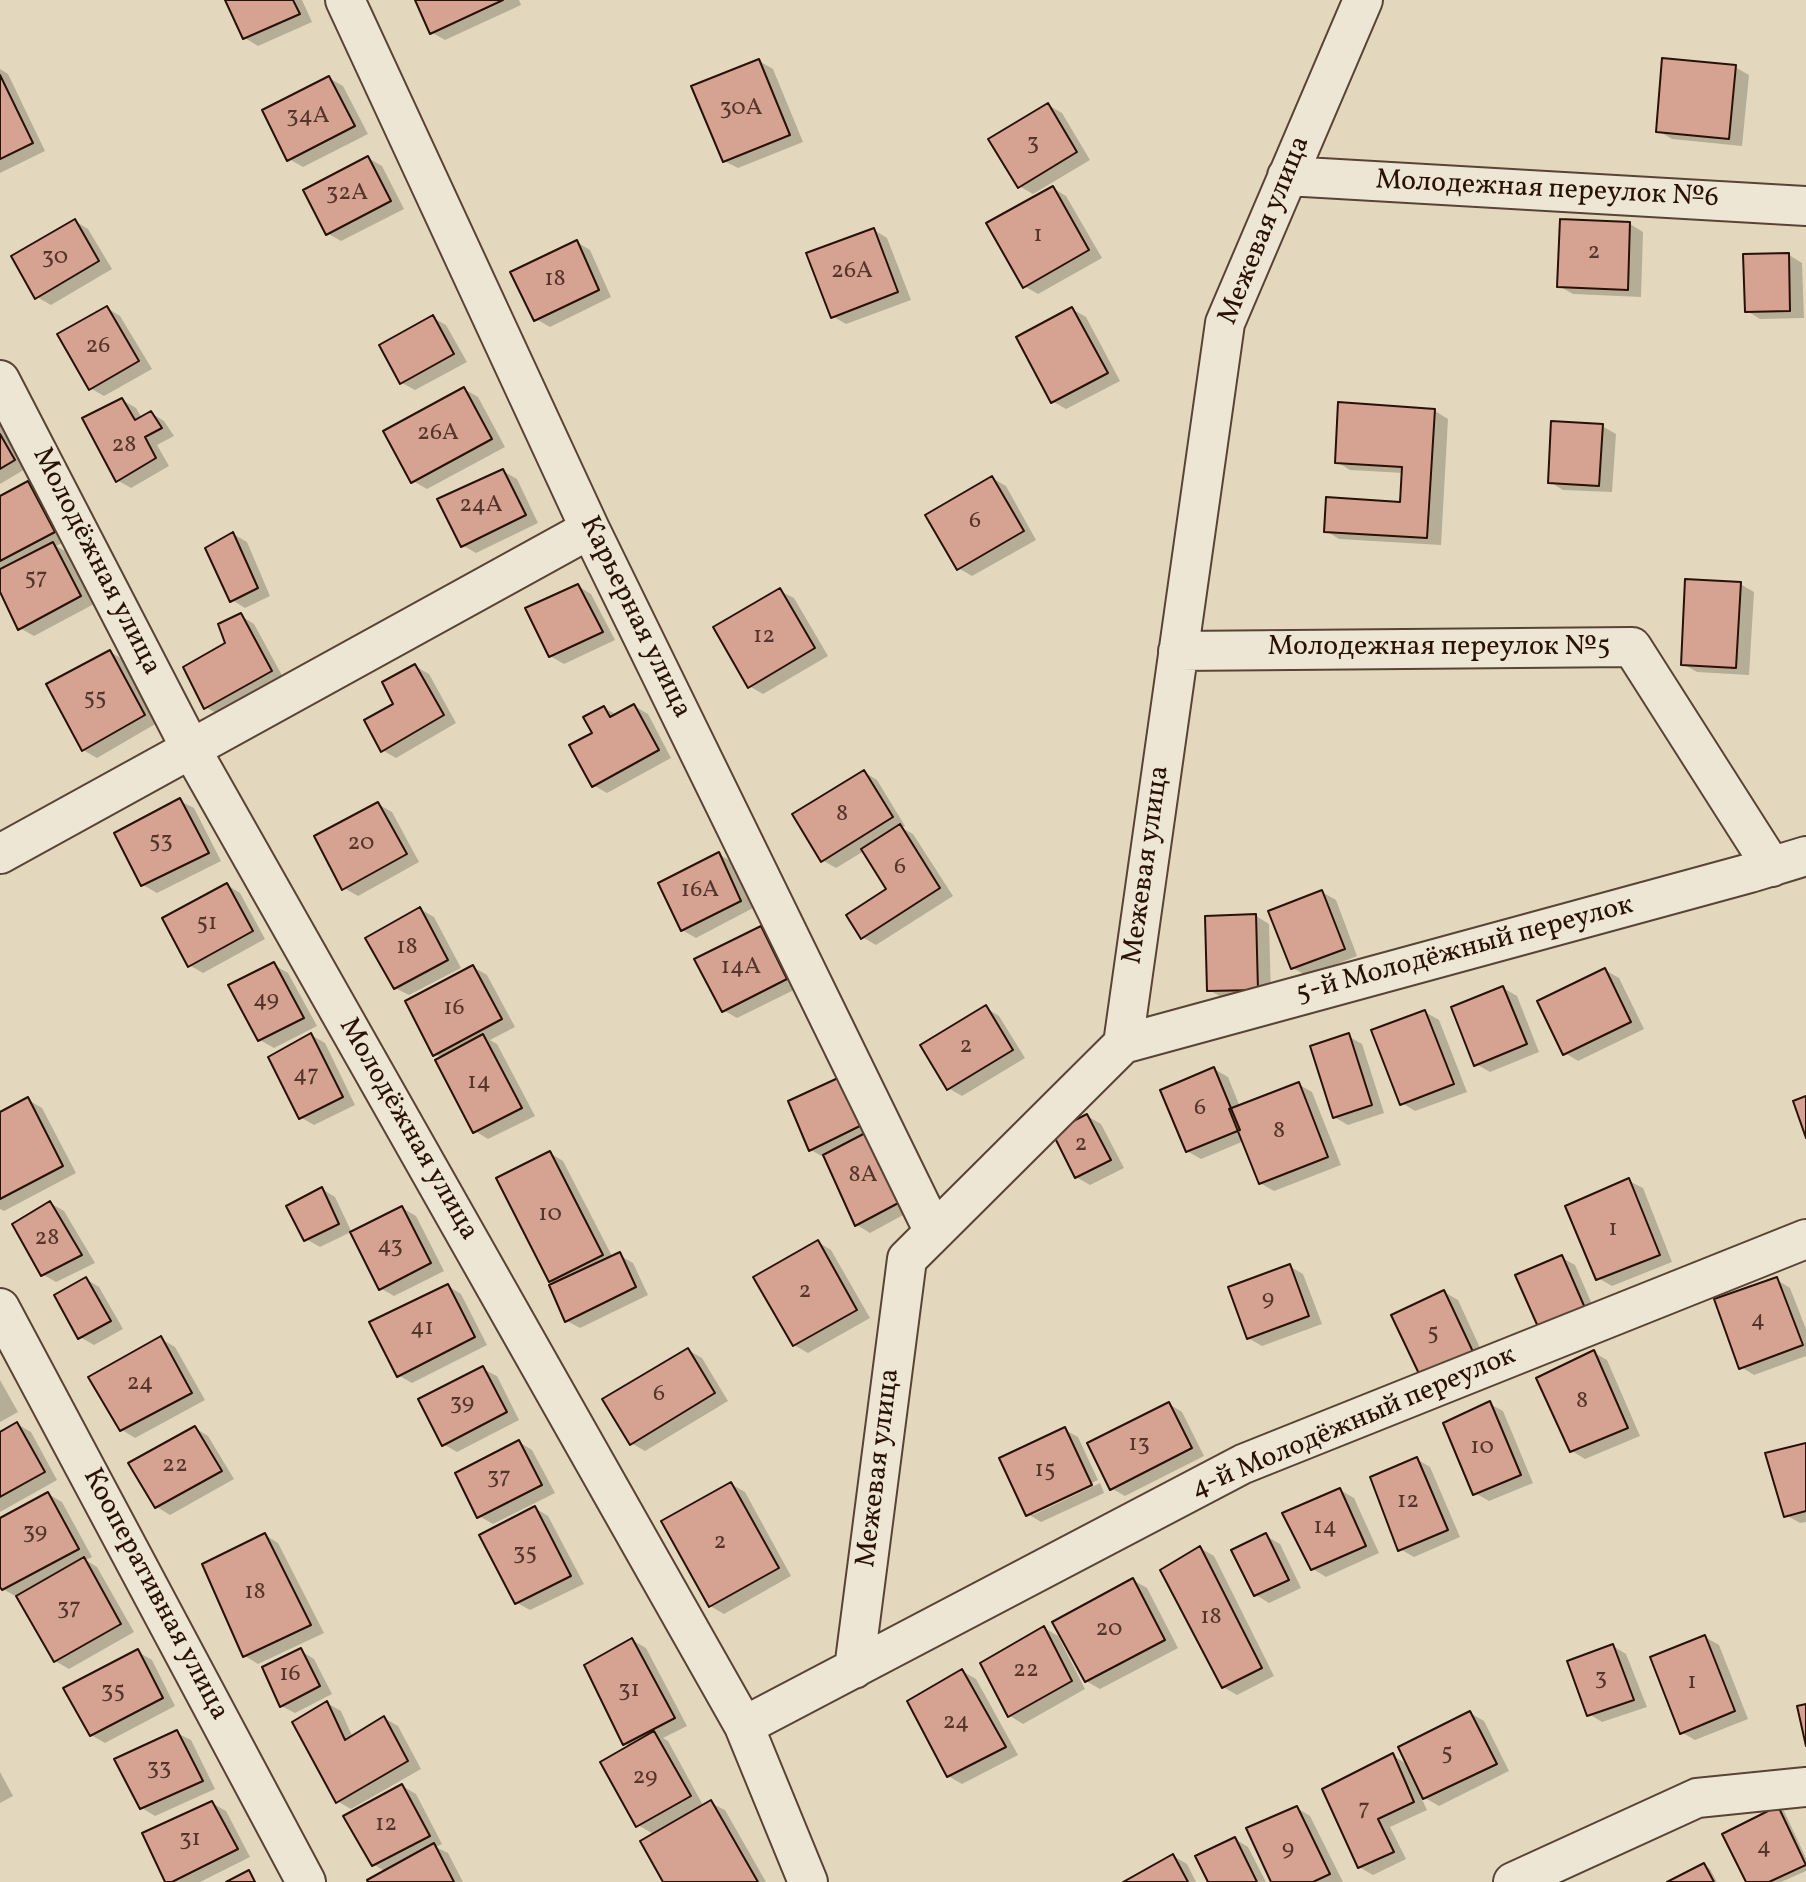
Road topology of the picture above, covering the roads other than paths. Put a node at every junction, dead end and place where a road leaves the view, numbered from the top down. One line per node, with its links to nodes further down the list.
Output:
1 (345, 0): 6 (street, Карьерная улица)
2 (1363, 0): 3 (street, Межевая улица)
3 (1287, 176): 4 (street, Молодежная переулок №6); 7 (street, Межевая улица)
4 (1806, 206)
5 (0, 380): 8 (street, Молодёжная улица)
6 (590, 529): 8 (street); 12 (street, Карьерная улица)
7 (1178, 651): 10 (street, Молодежная переулок №5); 11 (street, Межевая улица)
8 (191, 749): 9 (street); 16 (street, Молодёжная улица)
9 (0, 854)
10 (1789, 861): 11 (street, 5-й Молодёжный переулок)
11 (1123, 1044): 12 (street, Межевая улица)
12 (934, 1232): 15 (street, Межевая улица)
13 (1806, 1239): 15 (street, 4-й Молодёжный переулок)
14 (0, 1308): 18 (street, Кооперативная улица)
15 (854, 1669): 16 (street, 4-й Молодёжный переулок)
16 (744, 1726): 19 (street, Молодёжная улица)
17 (1806, 1787): 20 (street)
18 (306, 1882)
19 (808, 1882)
20 (1513, 1882)

